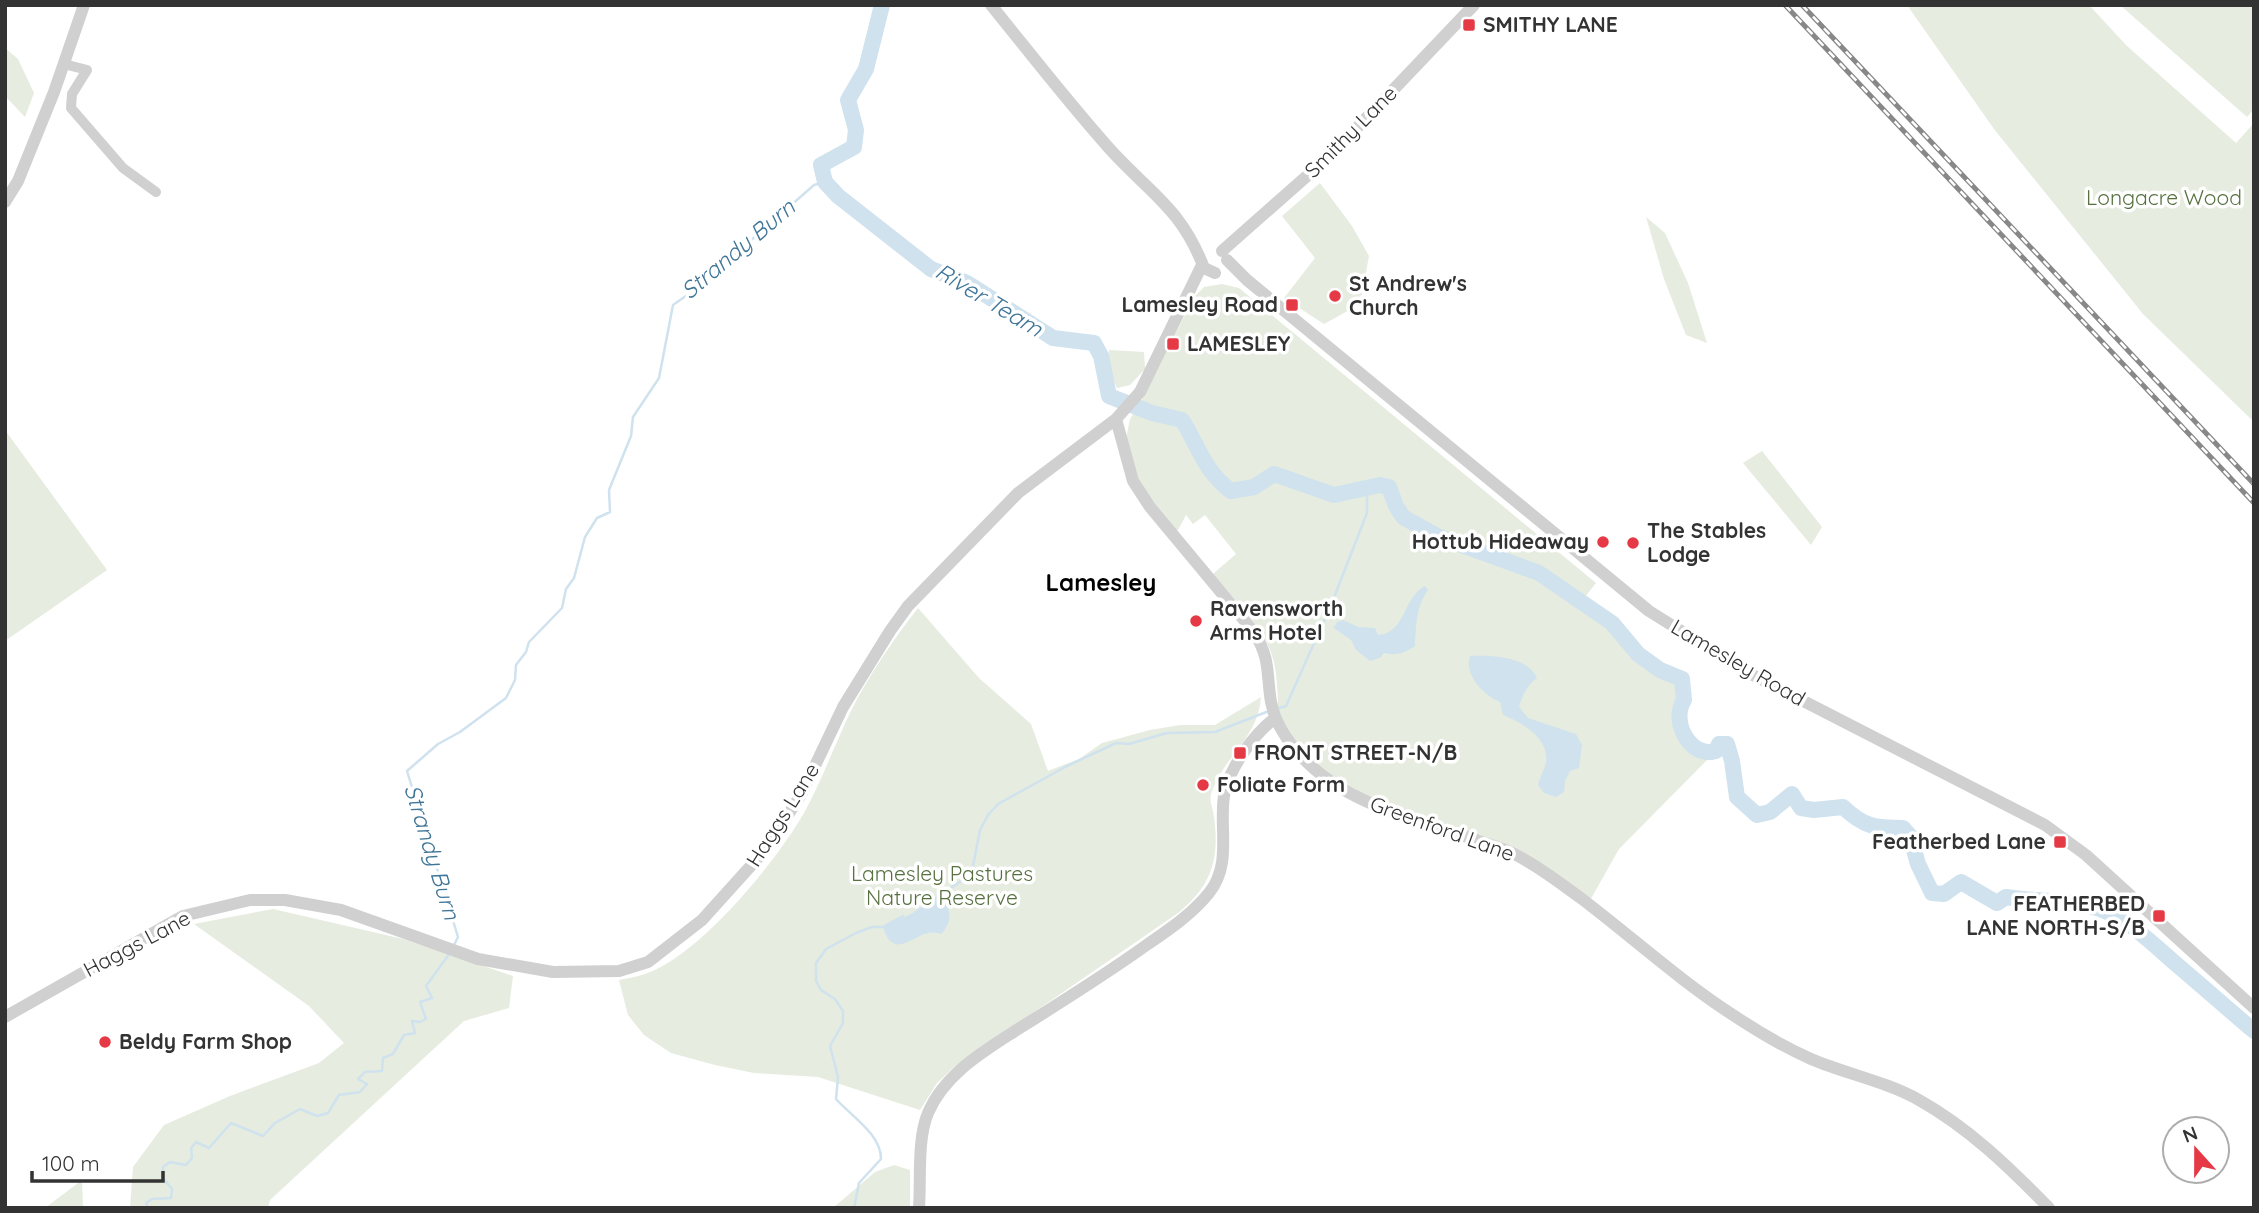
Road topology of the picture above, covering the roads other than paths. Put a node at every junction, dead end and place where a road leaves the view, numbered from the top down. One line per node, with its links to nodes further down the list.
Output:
1 (84, 5): 4 (street)
2 (991, 5): 7 (street, Lamesley Road)
3 (1474, 5): 7 (street, Smithy Lane)
4 (64, 64): 5 (street); 6 (street)
5 (156, 192)
6 (5, 202)
7 (1212, 257): 8 (street, Lamesley Road); 8 (street, Haggs Lane); 9 (street, Lamesley Road); 10 (street, Haggs Lane)
8 (1217, 273): 9 (street, Lamesley Road); 10 (street, Haggs Lane)
9 (1247, 281): 13 (street, Lamesley Road)
10 (1192, 290): 11 (street, Haggs Lane)
11 (1118, 417): 12 (street, Greenford Lane); 14 (street, Haggs Lane)
12 (1275, 718): 15 (street); 16 (street, Greenford Lane)
13 (2254, 1008)
14 (5, 1017)
15 (919, 1208)
16 (2049, 1208)

